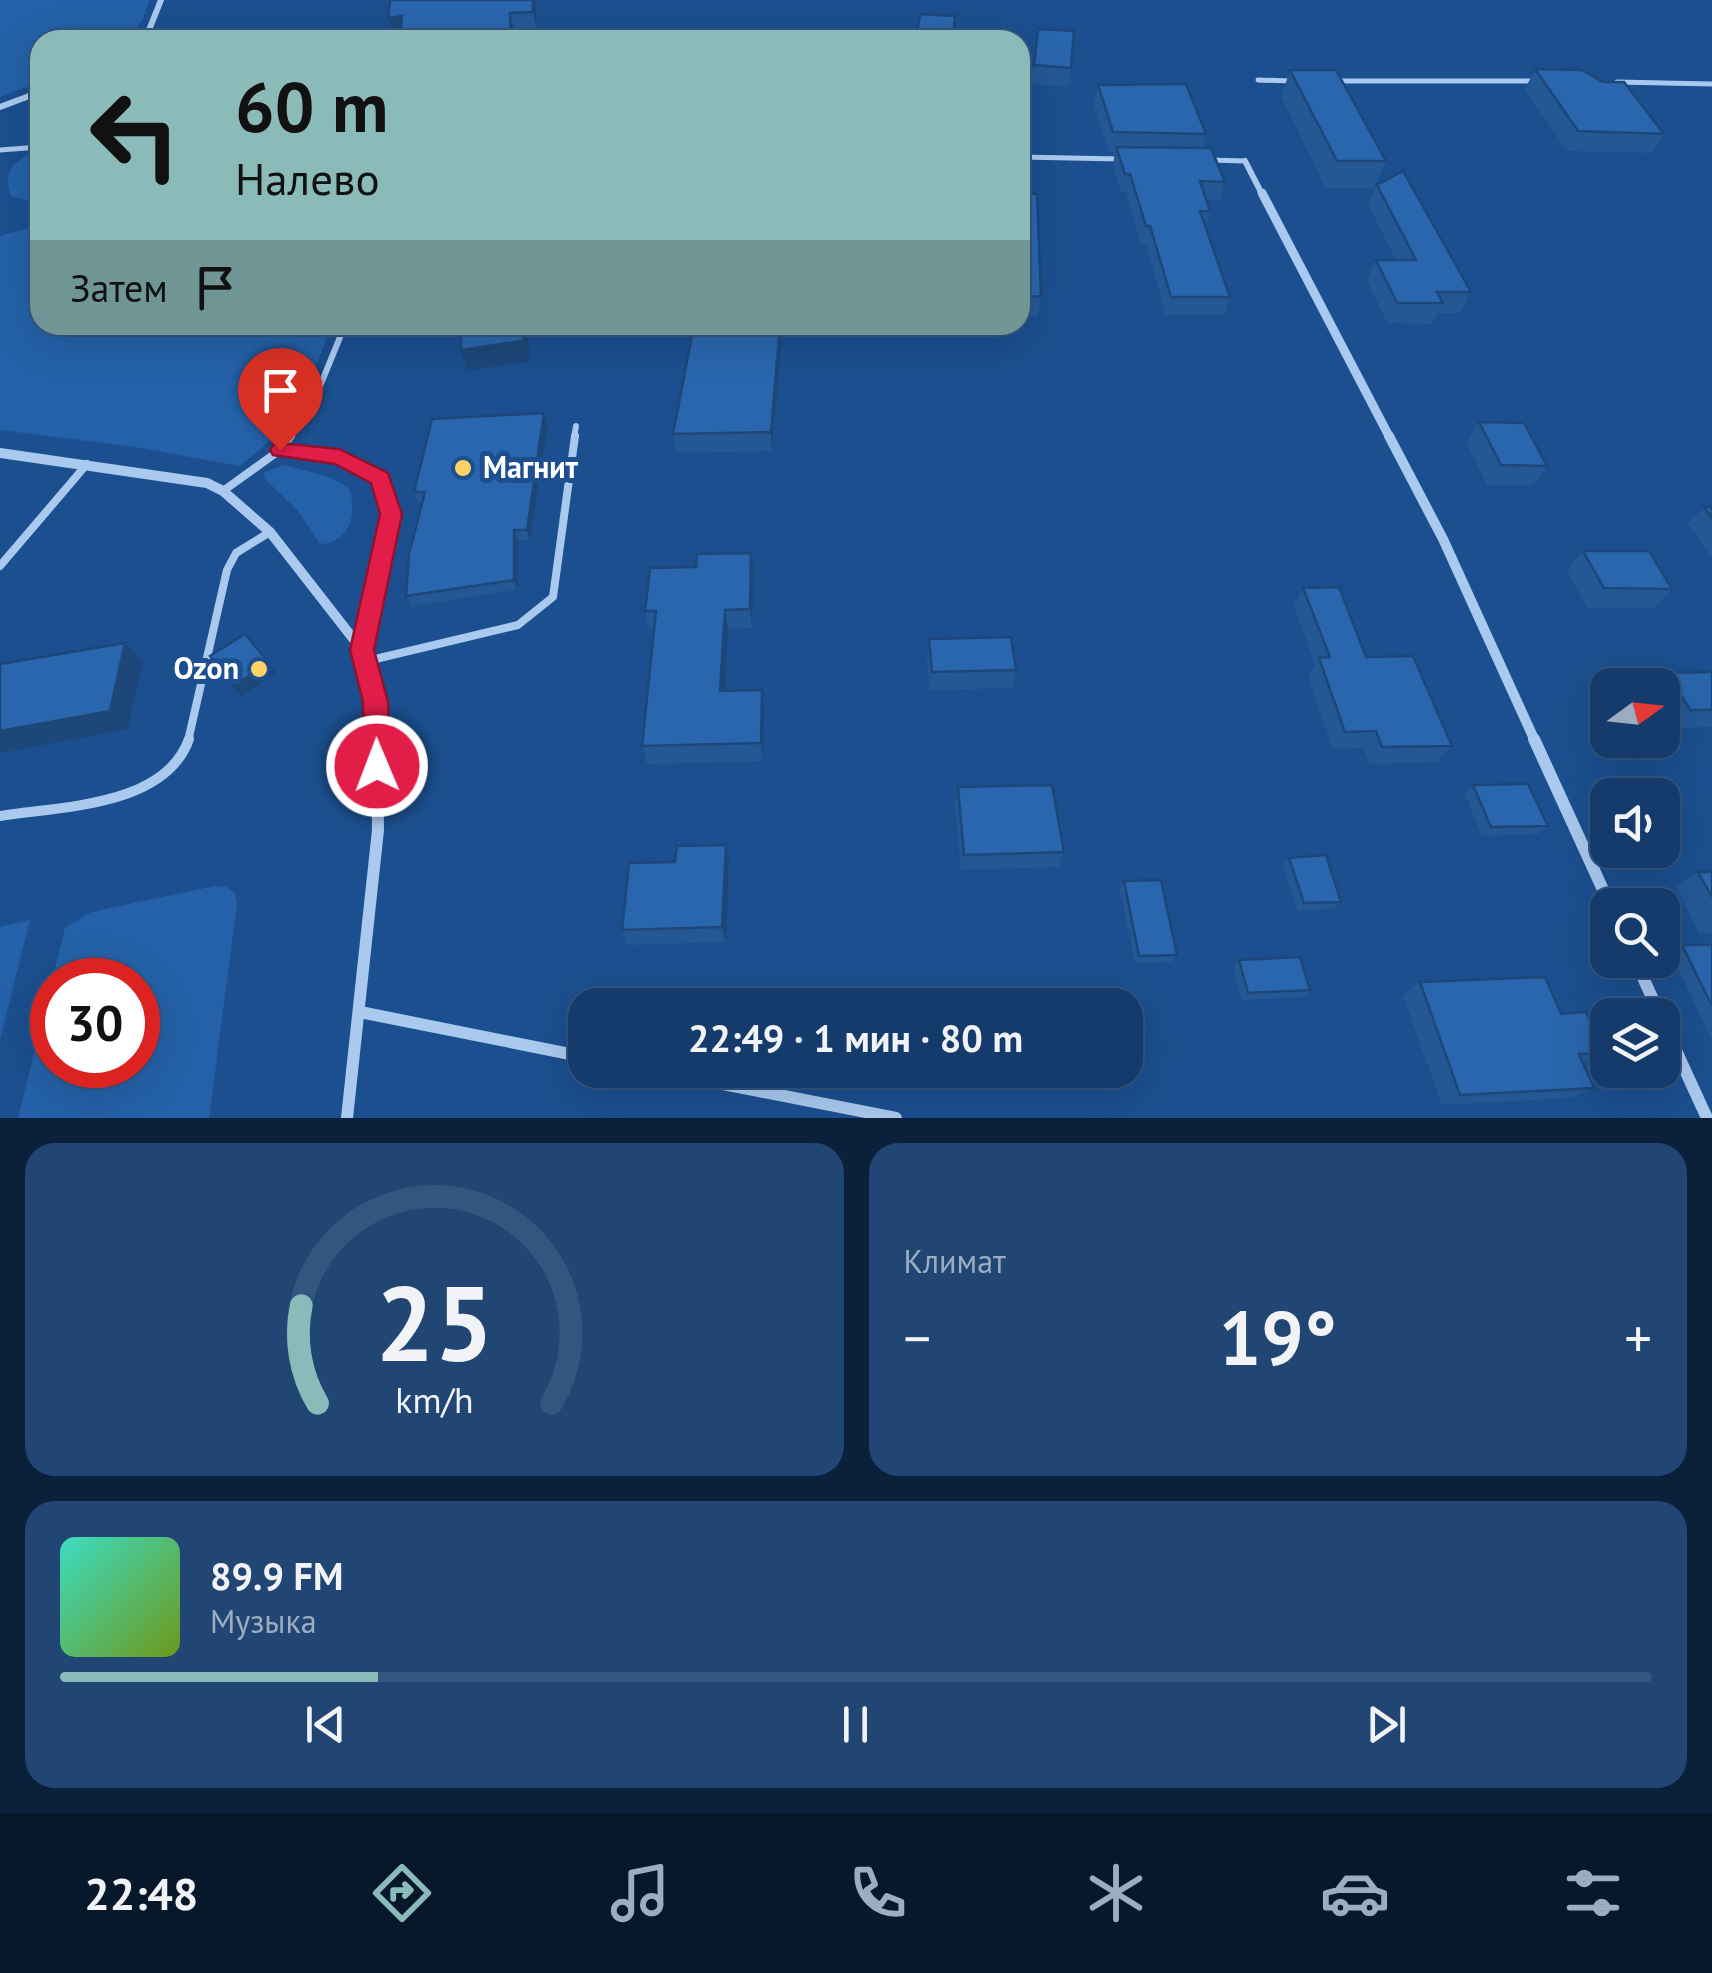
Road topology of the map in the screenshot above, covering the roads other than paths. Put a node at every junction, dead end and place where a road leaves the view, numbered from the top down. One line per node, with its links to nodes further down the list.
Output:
1 (161, 0): 2 (street)
2 (149, 30)
3 (1258, 80): 4 (lane)
4 (1298, 80)
5 (1337, 81): 6 (lane)
6 (1552, 82)
7 (1605, 82): 8 (lane)
8 (1712, 84)
9 (30, 96): 10 (street)
10 (0, 107)
11 (30, 148): 12 (lane)
12 (0, 150)
13 (1030, 157): 14 (lane)
14 (1133, 159)
15 (1208, 160): 16 (lane)
16 (1246, 160): 27 (street)
17 (340, 335): 19 (lane)
18 (576, 426): 25 (lane)
19 (280, 450): 22 (lane); 25 (lane)
20 (0, 453): 21 (street)
21 (87, 464): 22 (street); 24 (lane)
22 (224, 491): 23 (street)
23 (270, 532): 25 (street); 26 (lane)
24 (0, 566)
25 (364, 655): 28 (street)
26 (0, 816)
27 (1602, 888)
28 (360, 1012): 29 (street); 32 (street)
29 (568, 1054)
30 (1680, 1057): 34 (street)
31 (744, 1088): 33 (street)
32 (347, 1118)
33 (896, 1118)
34 (1707, 1118)

